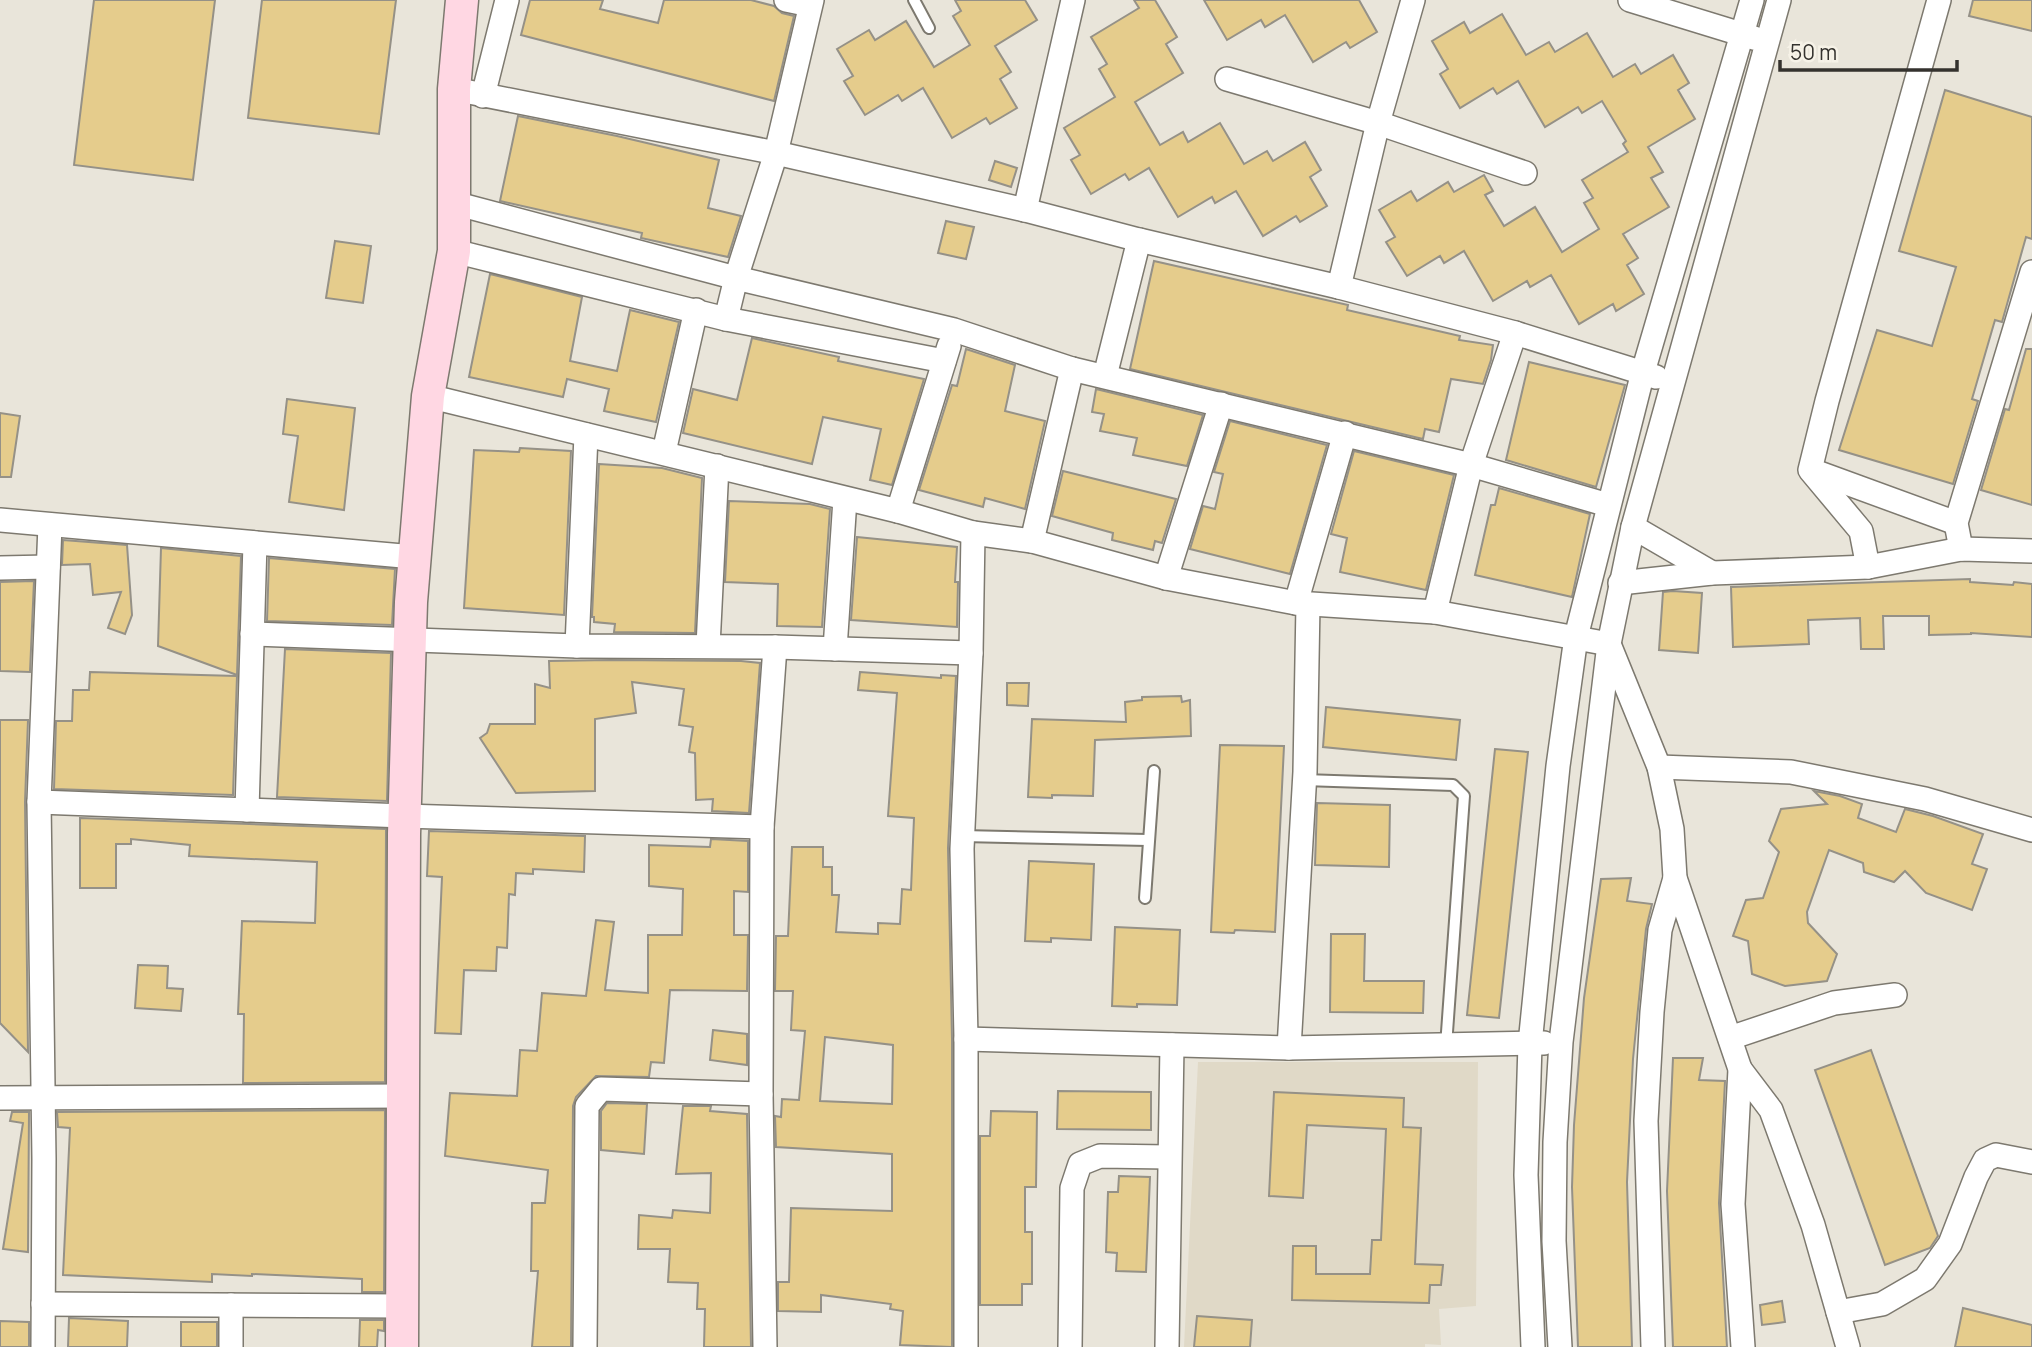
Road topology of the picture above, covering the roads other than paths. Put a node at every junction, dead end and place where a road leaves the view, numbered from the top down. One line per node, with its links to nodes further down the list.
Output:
1 (462, 0): 16 (main road)
2 (507, 0): 16 (street)
3 (786, 0): 11 (street)
4 (914, 0): 12 (lane)
5 (1073, 0): 21 (street)
6 (1413, 0): 17 (street)
7 (1630, 0): 13 (street)
8 (1752, 0): 13 (street)
9 (1779, 0): 14 (street)
10 (1939, 0): 43 (street)
11 (811, 3): 18 (street)
12 (929, 28)
13 (1742, 34): 14 (street); 33 (street)
14 (1767, 42): 35 (street)
15 (1227, 79): 17 (street)
16 (469, 92): 18 (street); 20 (main road)
17 (1378, 123): 19 (street); 26 (street)
18 (776, 153): 21 (street); 25 (street)
19 (1525, 173)
20 (454, 202): 23 (main road); 25 (street)
21 (1025, 210): 22 (street)
22 (1139, 240): 26 (street); 34 (street)
23 (454, 251): 27 (street); 36 (main road)
24 (2032, 272): 48 (street)
25 (736, 278): 28 (street); 29 (street)
26 (1339, 287): 30 (street)
27 (696, 310): 28 (street); 40 (street)
28 (726, 319): 31 (street)
29 (954, 330): 31 (street); 32 (street)
30 (1515, 333): 33 (street); 41 (street)
31 (944, 361): 46 (street)
32 (1072, 369): 34 (street); 52 (street)
33 (1643, 372): 35 (street); 45 (street)
34 (1105, 376): 37 (street)
35 (1672, 382): 50 (street)
36 (428, 396): 39 (street); 56 (main road)
37 (1221, 404): 38 (street); 61 (street)
38 (1345, 433): 41 (street); 63 (street)
39 (586, 435): 40 (street); 69 (street)
40 (664, 452): 42 (street)
41 (1471, 465): 45 (street); 64 (street)
42 (717, 467): 44 (street); 70 (street)
43 (1810, 470): 48 (street); 58 (street)
44 (845, 499): 46 (street); 72 (street)
45 (1608, 505): 66 (street)
46 (898, 511): 51 (street)
47 (0, 520): 49 (street)
48 (1956, 523): 54 (street)
49 (50, 526): 53 (street); 57 (street)
50 (1633, 527): 60 (street); 62 (street)
51 (973, 533): 52 (street); 73 (street)
52 (1032, 541): 61 (street)
53 (255, 544): 56 (street); 65 (street)
54 (1961, 549): 55 (street); 58 (street)
55 (2032, 551)
56 (414, 557): 67 (main road)
57 (48, 567): 59 (street); 77 (street)
58 (1868, 567): 60 (street)
59 (0, 568)
60 (1712, 573): 62 (street)
61 (1166, 578): 63 (street)
62 (1620, 583): 68 (street)
63 (1302, 603): 64 (street); 76 (street)
64 (1435, 612): 66 (street)
65 (252, 634): 67 (street); 78 (street)
66 (1576, 637): 68 (street); 90 (street)
67 (410, 639): 69 (street); 79 (main road)
68 (1609, 644): 74 (street); 89 (street)
69 (577, 646): 70 (street)
70 (708, 646): 71 (street)
71 (775, 648): 72 (street); 80 (street)
72 (835, 649): 73 (street)
73 (971, 653): 82 (street)
74 (1659, 767): 81 (street); 84 (street)
75 (1154, 771): 83 (lane)
76 (1304, 780): 92 (lane); 93 (street)
77 (39, 802): 78 (street); 97 (street)
78 (247, 810): 79 (street)
79 (404, 816): 80 (street); 96 (main road)
80 (762, 827): 95 (street)
81 (2032, 830)
82 (962, 836): 83 (lane); 88 (street)
83 (1148, 841): 85 (lane)
84 (1675, 878): 87 (street); 115 (street)
85 (1145, 898)
86 (1895, 995): 87 (street)
87 (1730, 1038): 94 (street)
88 (966, 1039): 91 (street); 110 (street)
89 (1561, 1042): 90 (street); 114 (street)
90 (1530, 1044): 92 (street); 113 (street)
91 (1172, 1045): 93 (street); 99 (street)
92 (1446, 1046): 93 (street)
93 (1289, 1048)
94 (1740, 1069): 104 (street); 116 (street)
95 (761, 1094): 108 (street); 109 (street)
96 (403, 1096): 97 (street); 103 (main road)
97 (43, 1097): 98 (street); 101 (street)
98 (0, 1098)
99 (1169, 1157): 111 (street); 112 (street)
100 (2032, 1162): 104 (street)
101 (44, 1304): 102 (street); 105 (street)
102 (231, 1305): 103 (street); 106 (street)
103 (402, 1306): 107 (main road)
104 (1838, 1312): 117 (street)
105 (43, 1347)
106 (231, 1347)
107 (402, 1347)
108 (585, 1347)
109 (765, 1347)
110 (966, 1347)
111 (1070, 1347)
112 (1167, 1347)
113 (1534, 1347)
114 (1559, 1347)
115 (1653, 1347)
116 (1743, 1347)
117 (1848, 1347)

